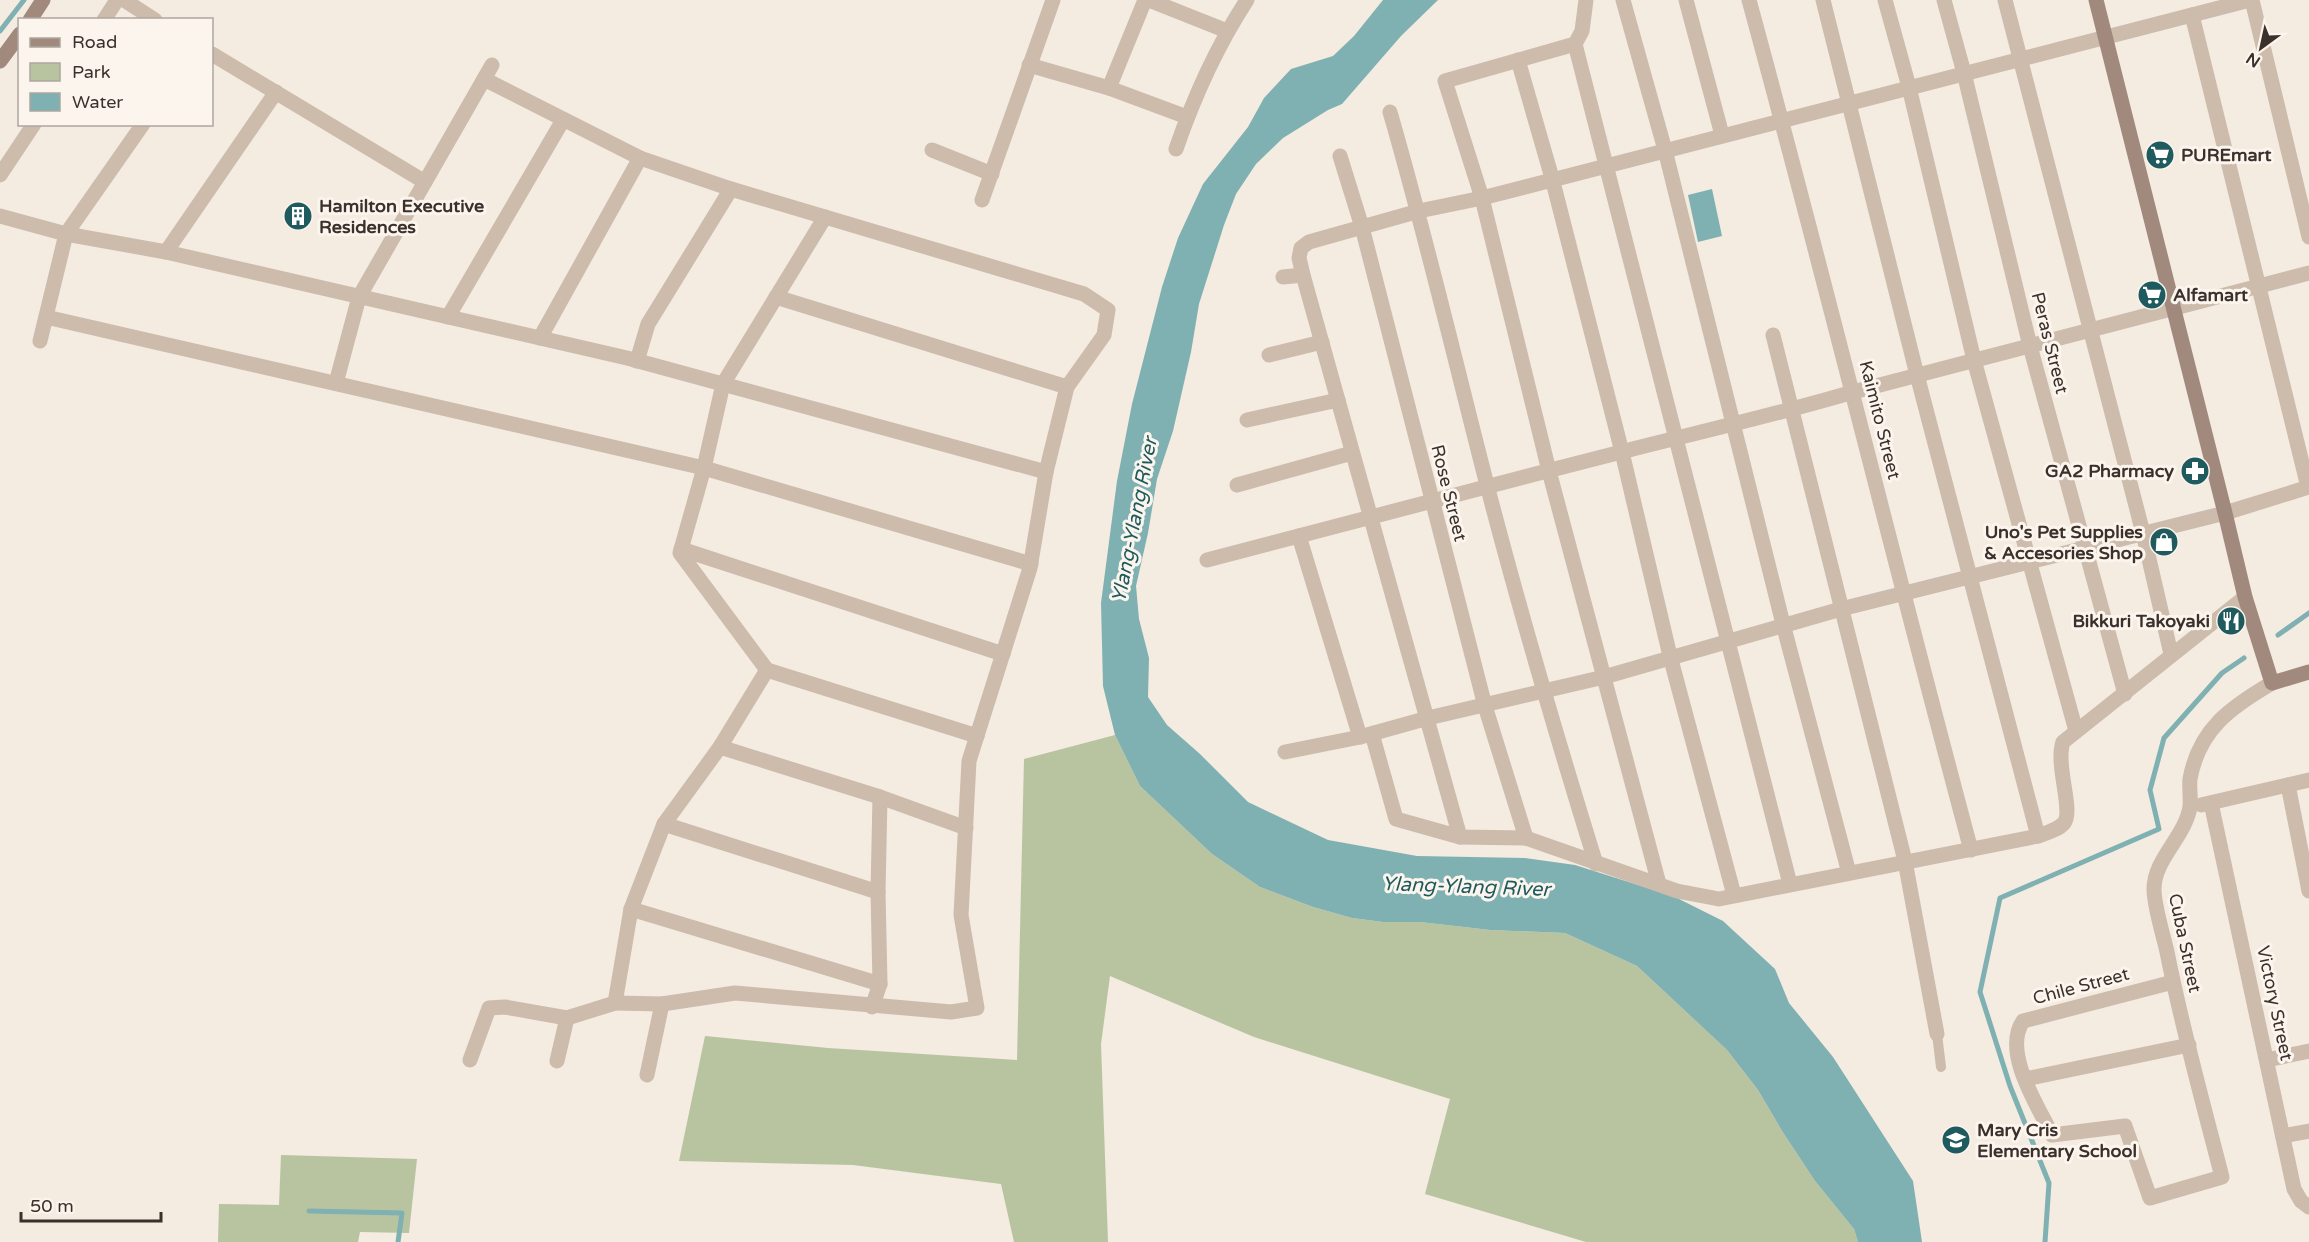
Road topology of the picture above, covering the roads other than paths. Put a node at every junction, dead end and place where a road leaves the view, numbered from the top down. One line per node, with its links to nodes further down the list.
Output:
1 (44, 0): 18 (street)
2 (117, 0): 19 (street)
3 (124, 0): 20 (street)
4 (1053, 0): 29 (street)
5 (1147, 0): 21 (street); 32 (street)
6 (1247, 0): 21 (street)
7 (1586, 0): 24 (street)
8 (1623, 0): 44 (street)
9 (1686, 0): 41 (street)
10 (1749, 0): 37 (street, Kaimito Street)
11 (1823, 0): 34 (street)
12 (1885, 0): 31 (street)
13 (1944, 0): 30 (street, Peras Street)
14 (2005, 0): 26 (street)
15 (2096, 0): 23 (street)
16 (2251, 0): 17 (street); 60 (street)
17 (2192, 15): 23 (street); 65 (street)
18 (31, 18)
19 (105, 18)
20 (153, 18)
21 (1227, 31): 36 (street)
22 (18, 37): 28 (street)
23 (2106, 37): 26 (street); 68 (street)
24 (1575, 44): 27 (street); 47 (street)
25 (213, 55): 33 (street)
26 (2021, 58): 30 (street); 71 (street)
27 (1518, 60): 50 (street); 53 (street)
28 (0, 61)
29 (1029, 65): 32 (street); 48 (street)
30 (1964, 73): 31 (street); 76 (street, Peras Street)
31 (1909, 87): 34 (street); 78 (street)
32 (1109, 88): 36 (street)
33 (276, 92): 51 (street); 61 (street)
34 (1850, 102): 37 (street); 80 (street)
35 (1390, 112): 55 (street)
36 (1187, 117): 42 (street)
37 (1782, 119): 41 (street); 84 (street, Kaimito Street)
38 (563, 120): 46 (street); 51 (street); 70 (street)
39 (33, 126): 49 (street)
40 (141, 126): 59 (street)
41 (1722, 135): 44 (street)
42 (1176, 149)
43 (932, 150): 48 (street)
44 (1665, 150): 47 (street); 88 (street)
45 (1340, 156): 58 (street, Rose Street)
46 (640, 158): 52 (street); 73 (street)
47 (1608, 165): 50 (street); 89 (street)
48 (992, 174): 54 (street)
49 (0, 175)
50 (1552, 178): 53 (street); 90 (street)
51 (425, 182): 66 (street)
52 (731, 189): 57 (street); 79 (street)
53 (1482, 198): 55 (street); 93 (street)
54 (982, 200)
55 (1419, 211): 58 (street); 96 (street)
56 (0, 216): 59 (street)
57 (825, 217): 67 (street); 83 (street)
58 (1362, 226): 63 (street); 98 (street, Rose Street)
59 (66, 234): 61 (street); 69 (street)
60 (2309, 237)
61 (166, 252): 66 (street)
62 (2309, 273): 65 (street)
63 (1303, 275): 64 (street); 75 (street)
64 (1283, 277)
65 (2257, 286): 68 (street); 97 (street)
66 (359, 297): 70 (street); 81 (street)
67 (776, 297): 82 (street); 83 (street)
68 (2174, 308): 71 (street); 99 (street)
69 (46, 317): 74 (street); 81 (street)
70 (448, 317): 73 (street)
71 (2089, 332): 76 (street); 101 (street)
72 (1773, 335): 86 (street)
73 (540, 338): 79 (street)
74 (40, 340)
75 (1322, 342): 77 (street); 85 (street)
76 (2030, 346): 78 (street); 103 (street, Peras Street)
77 (1269, 355)
78 (1974, 360): 80 (street); 106 (street)
79 (637, 361): 82 (street)
80 (1917, 375): 84 (street); 108 (street)
81 (336, 383): 92 (street)
82 (723, 384): 92 (street); 94 (street)
83 (1067, 387): 94 (street)
84 (1853, 392): 86 (street); 109 (street, Kaimito Street)
85 (1338, 400): 87 (street); 91 (street)
86 (1791, 411): 88 (street); 111 (street)
87 (1247, 420)
88 (1733, 423): 89 (street); 112 (street)
89 (1676, 438): 90 (street); 113 (street)
90 (1622, 452): 93 (street); 116 (street)
91 (1352, 453): 95 (street); 100 (street)
92 (704, 468): 104 (street); 107 (street)
93 (1549, 471): 96 (street); 119 (street)
94 (1046, 472): 107 (street)
95 (1237, 485)
96 (1488, 487): 98 (street); 121 (street)
97 (2308, 487): 99 (street)
98 (1430, 500): 100 (street); 123 (street, Rose Street)
99 (2226, 513): 101 (street); 110 (street)
100 (1370, 518): 102 (street); 124 (street)
101 (2143, 533): 103 (street); 115 (street)
102 (1299, 536): 105 (street); 127 (street)
103 (2085, 548): 106 (street); 122 (street, Peras Street)
104 (681, 549): 114 (street); 117 (street)
105 (1207, 560)
106 (2028, 563): 108 (street); 125 (street)
107 (1031, 564): 114 (street)
108 (1971, 577): 109 (street); 137 (street)
109 (1902, 594): 111 (street); 140 (street, Kaimito Street)
110 (2245, 597): 115 (street); 120 (street)
111 (1841, 609): 112 (street); 141 (street)
112 (1783, 624): 113 (street); 143 (street)
113 (1729, 641): 116 (street); 145 (street)
114 (1003, 654): 126 (street)
115 (2171, 654): 122 (street)
116 (1670, 656): 119 (street); 148 (street)
117 (767, 670): 126 (street); 128 (street)
118 (2309, 672): 120 (street)
119 (1604, 676): 121 (street); 144 (street)
120 (2272, 683): 134 (street, Cuba Street)
121 (1543, 691): 123 (street); 142 (street)
122 (2125, 694): 125 (street)
123 (1485, 706): 124 (street); 139 (street, Rose Street)
124 (1428, 718): 127 (street); 138 (street)
125 (2076, 731): 137 (street)
126 (977, 736): 136 (street)
127 (1367, 736): 129 (street); 138 (street)
128 (720, 747): 132 (street); 135 (street)
129 (1285, 752)
130 (2309, 780): 131 (street)
131 (2288, 785): 133 (street); 146 (street)
132 (880, 797): 136 (street); 147 (street)
133 (2211, 803): 134 (street); 160 (street, Victory Street)
134 (2190, 807): 150 (street, Cuba Street)
135 (664, 824): 147 (street); 149 (street)
136 (966, 828): 154 (street)
137 (2038, 836): 140 (street)
138 (1460, 837): 139 (street)
139 (1526, 838): 142 (street)
140 (1971, 850): 141 (street)
141 (1905, 861): 143 (street); 156 (street)
142 (1596, 864): 144 (street)
143 (1849, 873): 145 (street)
144 (1659, 884): 148 (street)
145 (1790, 884): 148 (street)
146 (2309, 891)
147 (878, 892): 151 (street)
148 (1734, 895)
149 (631, 909): 151 (street); 152 (street)
150 (2173, 982): 157 (street, Cuba Street); 164 (street, Chile Street)
151 (880, 984): 154 (street)
152 (615, 1003): 153 (street); 155 (street)
153 (662, 1004): 154 (street); 163 (street)
154 (872, 1007)
155 (567, 1018): 159 (street); 161 (street)
156 (1937, 1034): 162 (lane)
157 (2189, 1045): 164 (street); 167 (street, Cuba Street)
158 (2309, 1051): 160 (street)
159 (470, 1060)
160 (2268, 1060): 166 (street, Victory Street)
161 (556, 1061)
162 (1941, 1067)
163 (647, 1076)
164 (2025, 1079): 167 (street, Chile Street)
165 (2309, 1131): 166 (street)
166 (2283, 1136): 168 (street, Victory Street)
167 (2222, 1178)
168 (2309, 1207)

